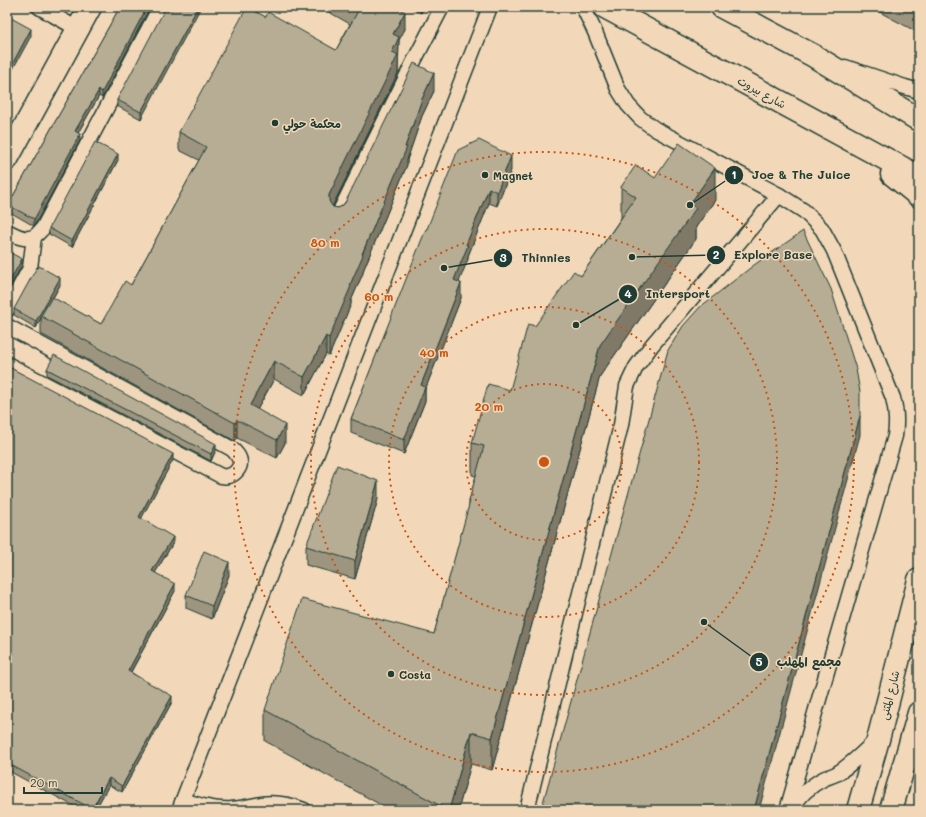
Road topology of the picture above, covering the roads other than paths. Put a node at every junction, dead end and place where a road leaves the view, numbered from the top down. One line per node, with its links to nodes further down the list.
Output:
1 (39, 7): 9 (lane)
2 (90, 7): 9 (main road)
3 (160, 7): 20 (lane)
4 (442, 7): 18 (lane)
5 (490, 7): 27 (lane)
6 (583, 7): 16 (lane)
7 (605, 7): 13 (main road, شارع بيروت)
8 (722, 7): 10 (main road)
9 (78, 29): 14 (main road)
10 (814, 56): 11 (lane); 12 (main road)
11 (919, 91)
12 (919, 120)
13 (850, 140): 15 (main road, شارع بيروت); 17 (main road)
14 (7, 159)
15 (919, 177)
16 (779, 194): 29 (lane); 30 (lane)
17 (919, 196)
18 (336, 218)
19 (7, 231): 20 (lane)
20 (34, 237): 21 (lane)
21 (7, 310)
22 (7, 326): 23 (lane)
23 (7, 364)
24 (919, 580): 26 (main road, شارع المثنى)
25 (919, 713): 33 (main road)
26 (879, 736): 31 (lane); 32 (main road, شارع المثنى)
27 (181, 805): 28 (lane)
28 (304, 810)
29 (527, 810)
30 (787, 810)
31 (790, 810)
32 (858, 810)
33 (891, 810)

